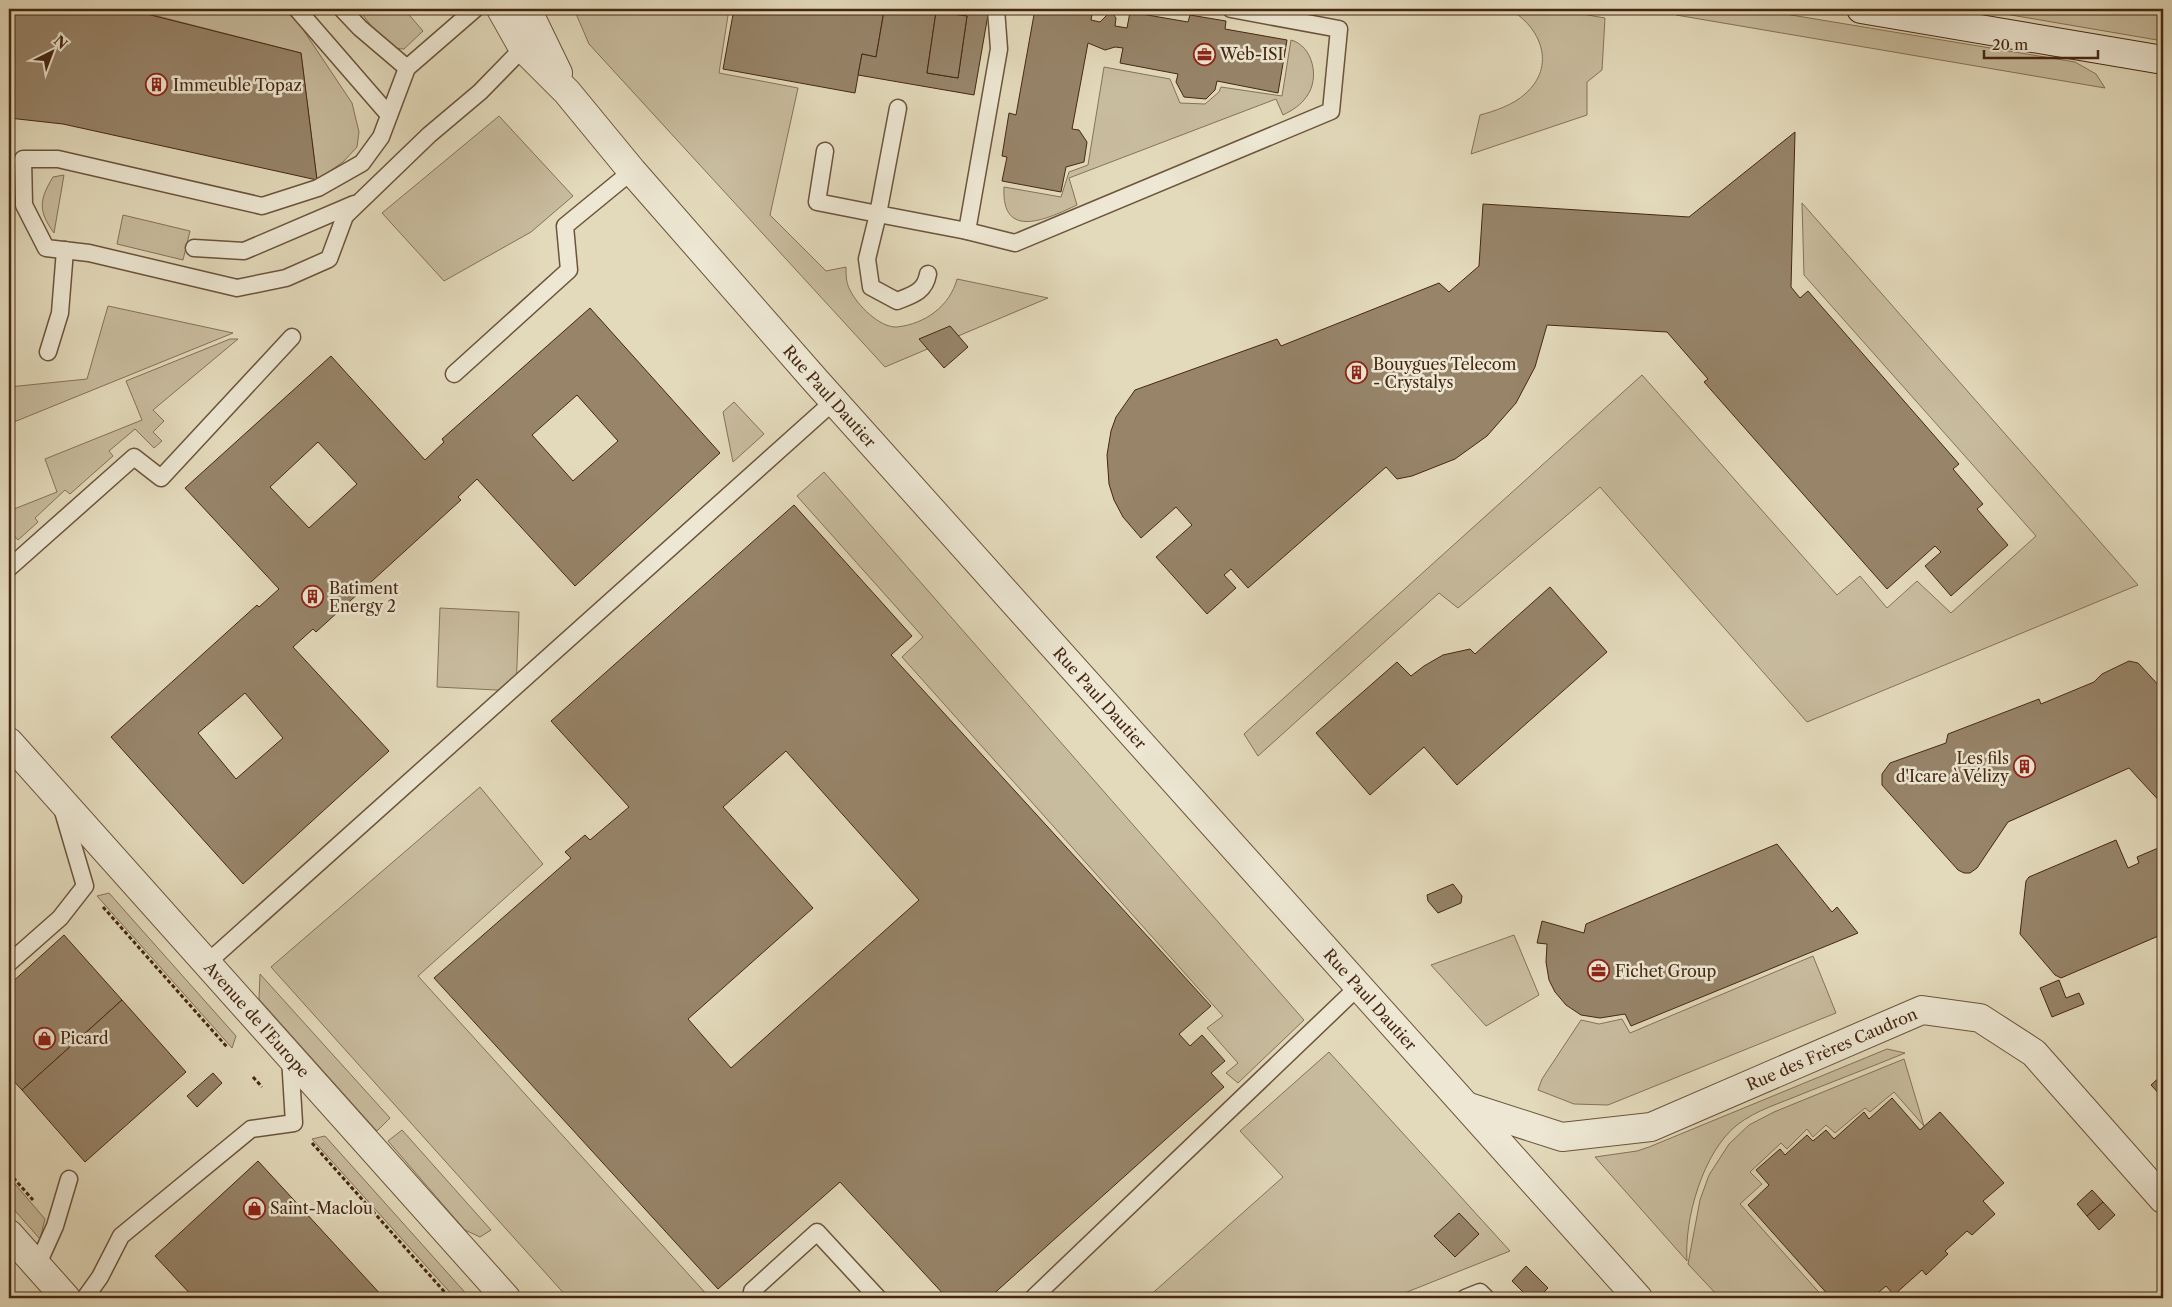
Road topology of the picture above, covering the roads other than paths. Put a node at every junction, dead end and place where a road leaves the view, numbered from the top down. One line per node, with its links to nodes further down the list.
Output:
1 (297, 9): 14 (lane)
2 (342, 9): 11 (lane)
3 (474, 9): 11 (lane)
4 (501, 9): 9 (street, Rue Paul Dautier)
5 (527, 9): 12 (street, Rue Paul Dautier)
6 (996, 9): 19 (lane)
7 (1231, 9): 19 (lane)
8 (1861, 9): 10 (street)
9 (523, 48): 12 (street, Rue Paul Dautier); 17 (lane)
10 (2163, 60)
11 (406, 68): 14 (lane)
12 (567, 92): 16 (street, Rue Paul Dautier)
13 (898, 108): 18 (lane)
14 (389, 115): 21 (lane)
15 (825, 151): 18 (lane)
16 (632, 171): 25 (lane); 26 (street, Rue Paul Dautier)
17 (360, 201): 20 (lane); 21 (lane)
18 (878, 214): 19 (lane); 22 (lane)
19 (967, 230)
20 (194, 248)
21 (65, 250): 24 (lane)
22 (928, 274)
23 (292, 337): 27 (lane)
24 (48, 352)
25 (454, 374)
26 (834, 401): 31 (lane); 32 (street, Rue Paul Dautier)
27 (9, 568)
28 (9, 742): 29 (street, Avenue de l'Europe)
29 (58, 798): 30 (lane); 31 (street, Avenue de l'Europe)
30 (9, 964)
31 (207, 964): 33 (street, Avenue de l'Europe)
32 (1359, 986): 34 (street, Rue Paul Dautier); 44 (lane)
33 (290, 1057): 40 (lane); 41 (street, Avenue de l'Europe)
34 (1467, 1106): 36 (street, Rue des Frères Caudron); 47 (street, Rue Paul Dautier)
35 (70, 1179): 38 (lane)
36 (2163, 1199)
37 (9, 1234): 38 (street)
38 (38, 1266): 39 (street)
39 (66, 1298)
40 (85, 1298)
41 (506, 1298)
42 (758, 1298): 43 (lane)
43 (878, 1298)
44 (1033, 1298)
45 (1465, 1298): 46 (lane)
46 (1486, 1298)
47 (1638, 1298)

